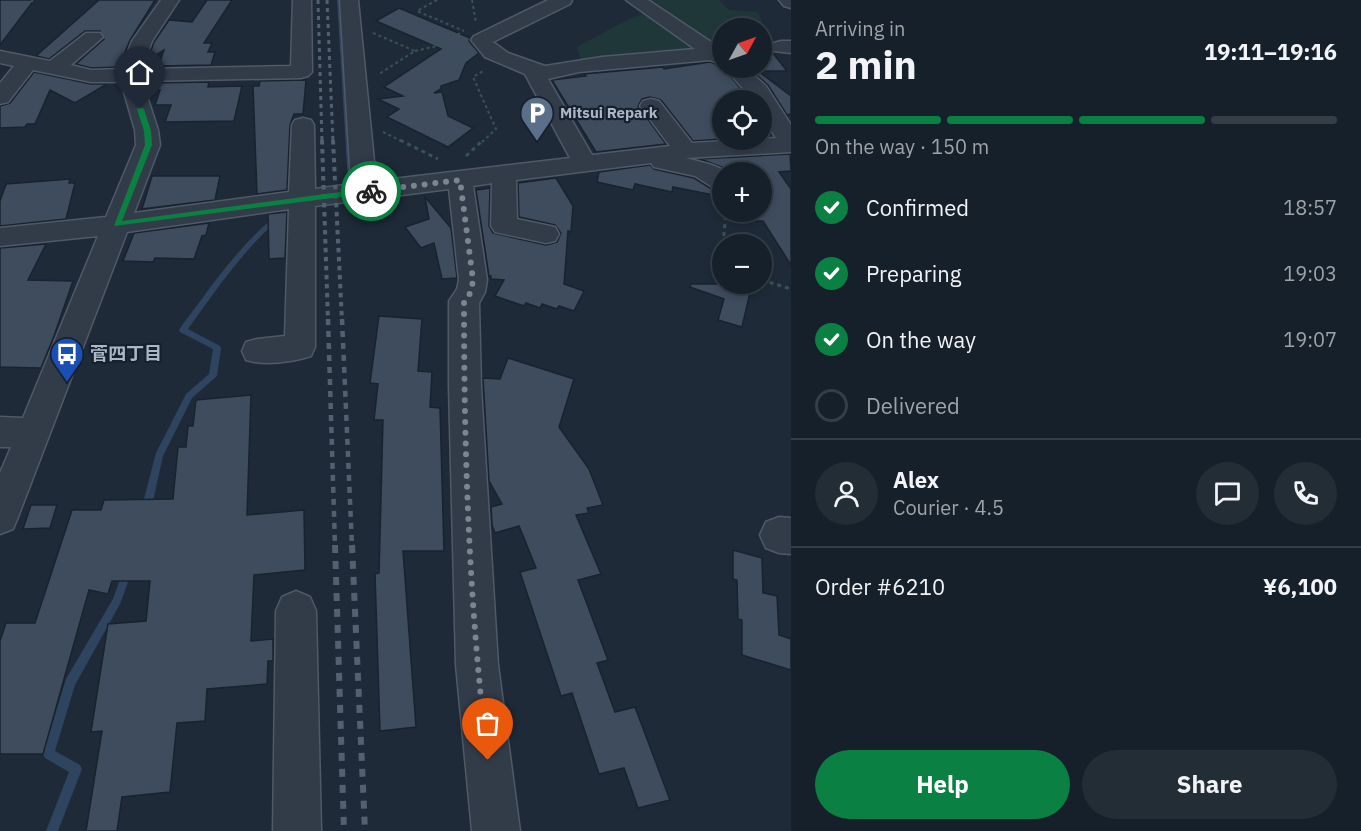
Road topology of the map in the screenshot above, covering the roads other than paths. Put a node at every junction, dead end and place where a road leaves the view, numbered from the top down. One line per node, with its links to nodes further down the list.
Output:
1 (170, 0): 13 (street)
2 (302, 0): 13 (street)
3 (349, 0): 25 (street)
4 (564, 0): 12 (street)
5 (635, 0): 7 (street)
6 (93, 36): 11 (street)
7 (712, 52)
8 (712, 56): 12 (street)
9 (0, 57): 10 (street)
10 (29, 62): 11 (street); 15 (street)
11 (55, 68): 13 (street)
12 (545, 73): 21 (street)
13 (131, 76): 27 (street)
14 (745, 78): 18 (street)
15 (0, 97)
16 (651, 106): 19 (street)
17 (303, 125): 26 (street)
18 (791, 144): 19 (street)
19 (686, 151): 20 (street)
20 (650, 156): 21 (street); 23 (street)
21 (585, 164): 22 (street)
22 (504, 175): 24 (street); 28 (street)
23 (712, 175)
24 (464, 176): 25 (street); 36 (street)
25 (364, 192): 26 (street)
26 (304, 201): 27 (street); 30 (street)
27 (117, 225): 29 (street); 32 (street)
28 (546, 234)
29 (0, 237)
30 (257, 351)
31 (0, 432): 32 (street)
32 (33, 433): 33 (street)
33 (0, 517)
34 (296, 611): 35 (street)
35 (297, 831)
36 (496, 831)

